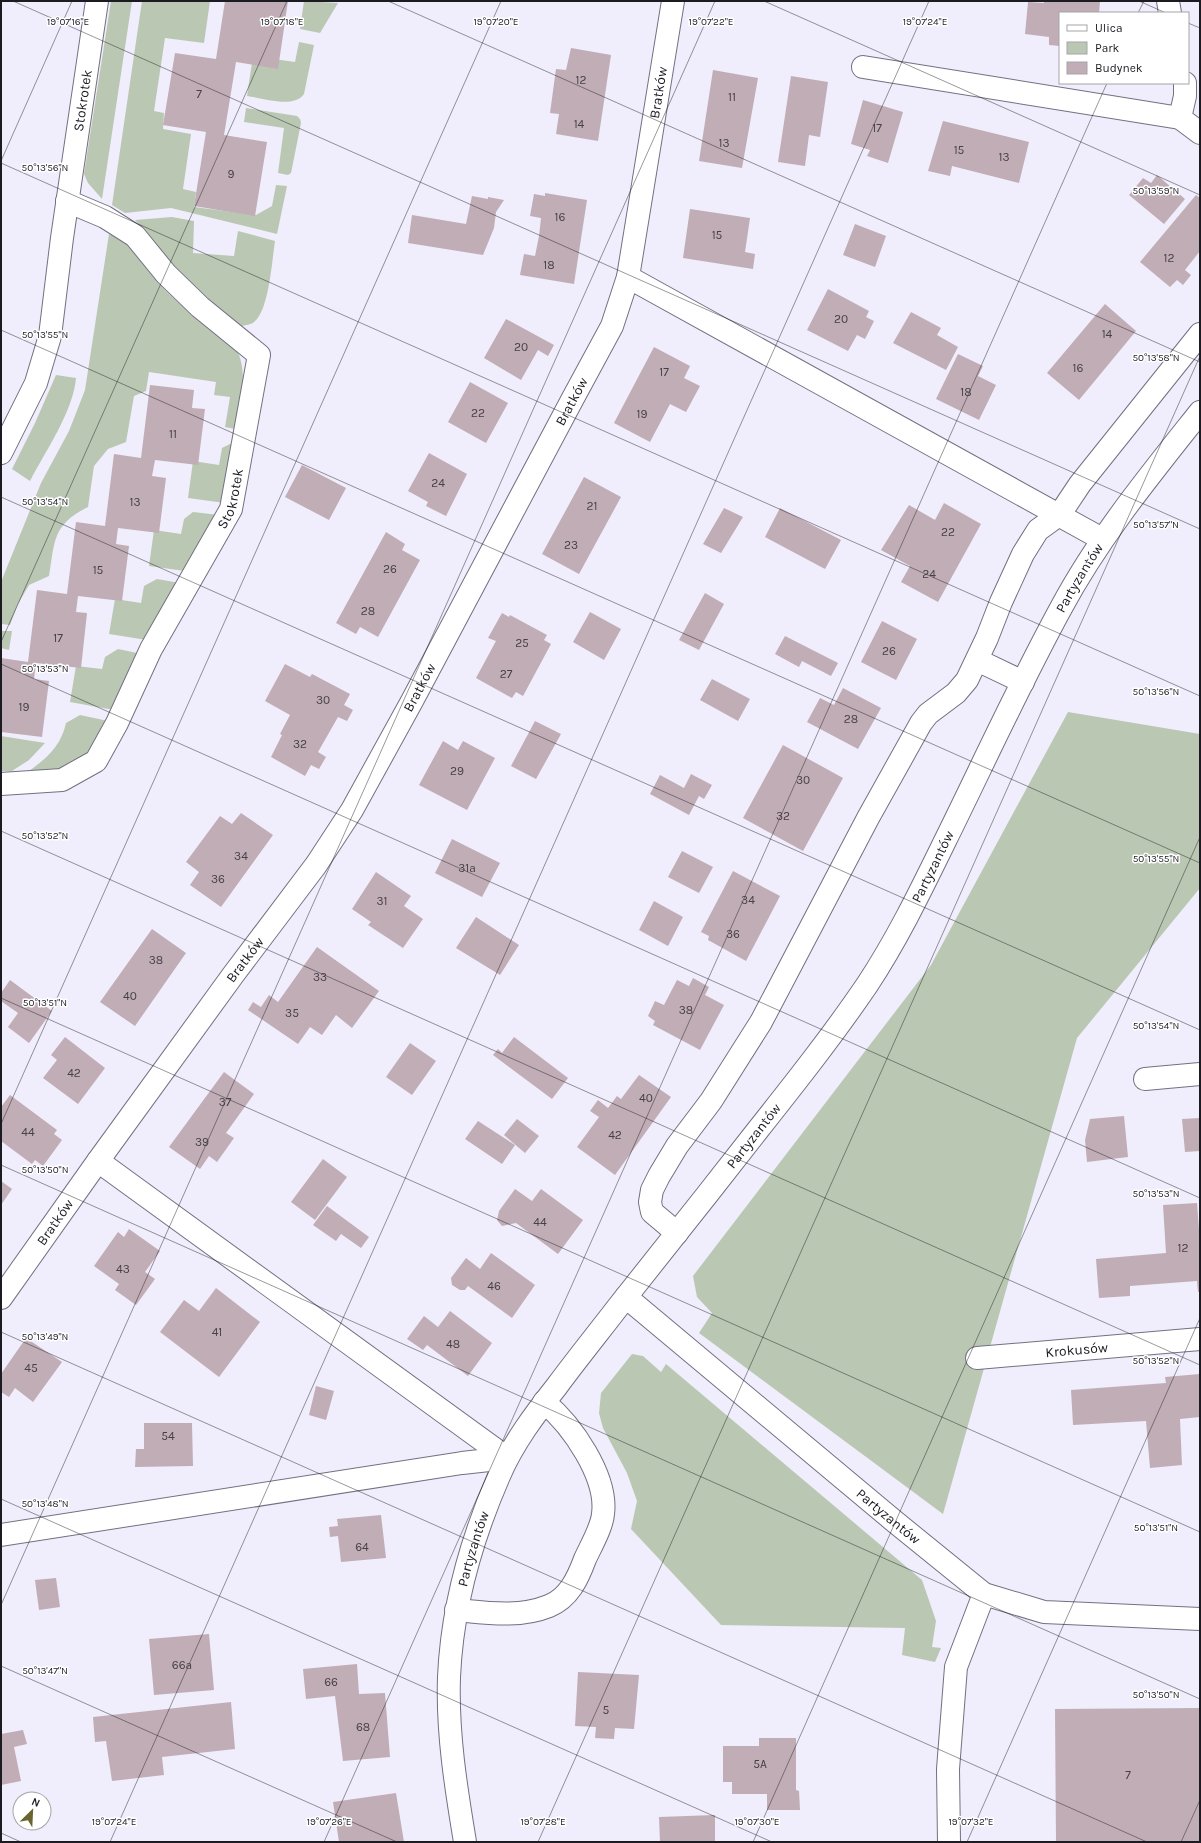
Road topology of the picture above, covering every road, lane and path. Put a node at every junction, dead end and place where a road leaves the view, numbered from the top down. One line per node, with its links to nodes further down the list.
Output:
1 (97, 1): 9 (street, Stokrotek)
2 (673, 1): 10 (street, Bratków)
3 (1168, 1): 4 (street)
4 (1170, 12)
5 (863, 67): 7 (street)
6 (1185, 84): 7 (street)
7 (1180, 118): 8 (street)
8 (1200, 133)
9 (67, 201): 13 (street, Stokrotek); 18 (street, Stokrotek)
10 (628, 276): 14 (street); 21 (street, Bratków)
11 (1200, 334): 14 (street)
12 (1200, 412): 15 (street, Partyzantów)
13 (1, 453)
14 (1060, 514): 15 (street); 16 (street)
15 (1102, 539): 17 (street, Partyzantów)
16 (977, 660): 17 (street); 22 (street)
17 (1023, 682): 22 (street, Partyzantów)
18 (1, 784)
19 (1200, 1074): 20 (street)
20 (1145, 1079)
21 (98, 1161): 24 (street, Bratków); 28 (street)
22 (676, 1233): 23 (street, Partyzantów)
23 (626, 1297): 27 (street, Partyzantów); 30 (street, Partyzantów)
24 (1, 1298)
25 (1200, 1340): 26 (street, Krokusów)
26 (977, 1358)
27 (544, 1402): 28 (street, Partyzantów); 31 (street)
28 (507, 1458): 29 (street); 31 (street, Partyzantów)
29 (1, 1535)
30 (984, 1594): 32 (street, Partyzantów); 34 (street)
31 (456, 1610): 33 (street, Partyzantów)
32 (1200, 1619)
33 (465, 1842)
34 (950, 1842)

